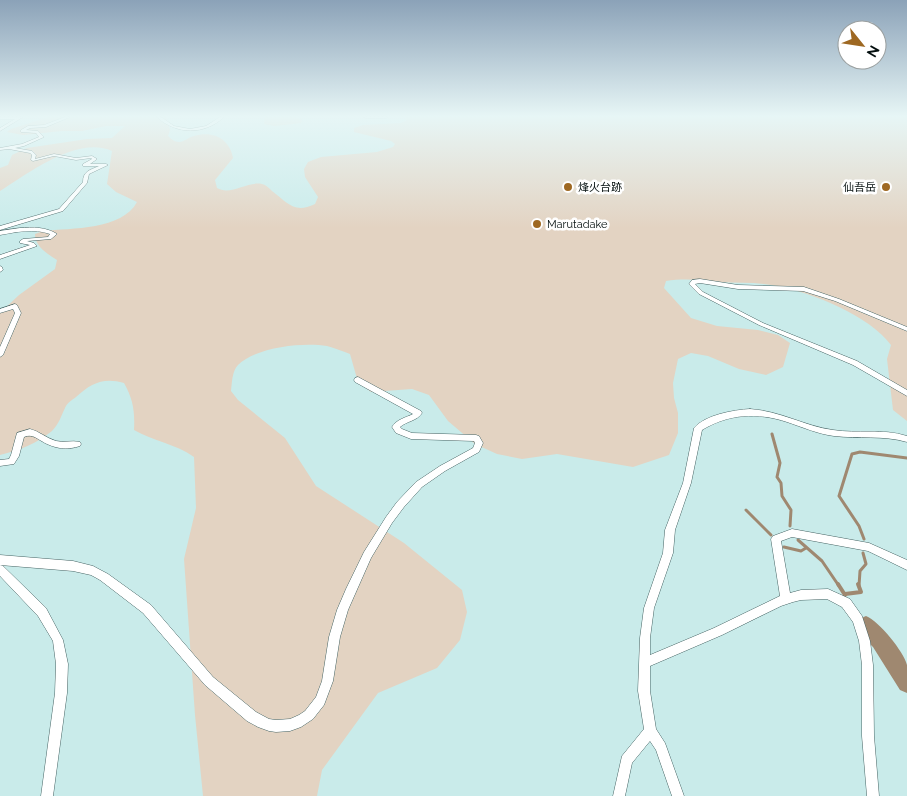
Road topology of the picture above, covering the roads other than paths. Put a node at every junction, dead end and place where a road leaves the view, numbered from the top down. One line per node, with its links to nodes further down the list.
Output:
1 (33, 154): 2 (street)
2 (0, 228)
3 (0, 233): 4 (street)
4 (0, 257)
5 (0, 311): 7 (street)
6 (907, 330): 9 (street)
7 (0, 356)
8 (358, 380): 13 (street)
9 (907, 393)
10 (907, 439): 17 (street)
11 (77, 444): 12 (street)
12 (0, 463)
13 (0, 560)
14 (907, 565): 16 (street)
15 (0, 570): 19 (street)
16 (786, 600): 17 (street); 22 (street)
17 (645, 663): 18 (street)
18 (650, 731): 20 (street); 21 (street)
19 (48, 796)
20 (619, 796)
21 (678, 796)
22 (872, 796)

